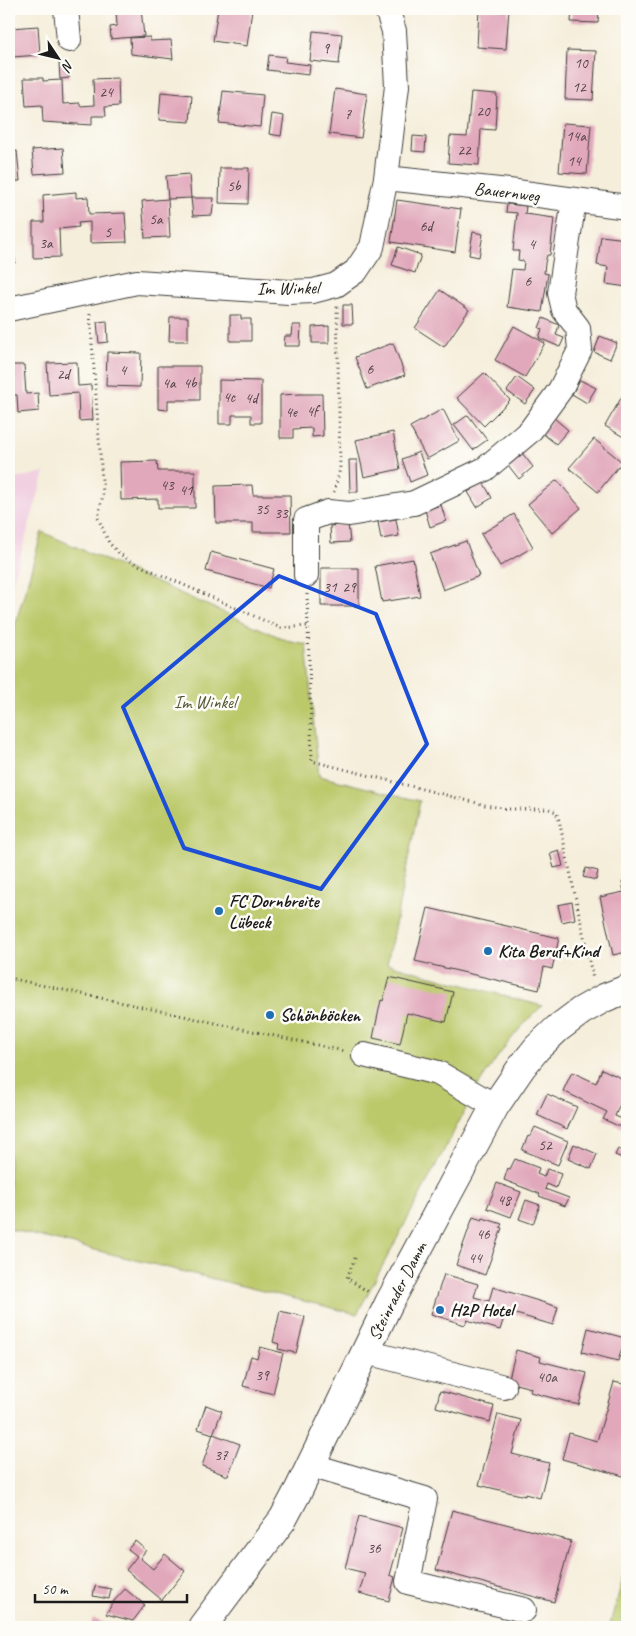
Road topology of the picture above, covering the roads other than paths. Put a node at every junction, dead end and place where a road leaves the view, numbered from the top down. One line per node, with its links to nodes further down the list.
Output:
1 (66, 9): 3 (street)
2 (388, 9): 4 (street, Im Winkel)
3 (69, 40)
4 (386, 178): 5 (street, Bauernweg); 7 (street, Im Winkel)
5 (574, 200): 6 (street, Bauernweg); 8 (street)
6 (627, 207)
7 (9, 309)
8 (306, 575)
9 (616, 994): 11 (main road, Steinrader Damm)
10 (364, 1055): 11 (street)
11 (495, 1106): 12 (main road, Steinrader Damm)
12 (366, 1352): 13 (street); 14 (main road, Steinrader Damm)
13 (504, 1387)
14 (310, 1465): 15 (street); 16 (main road, Steinrader Damm)
15 (524, 1610)
16 (202, 1627)

